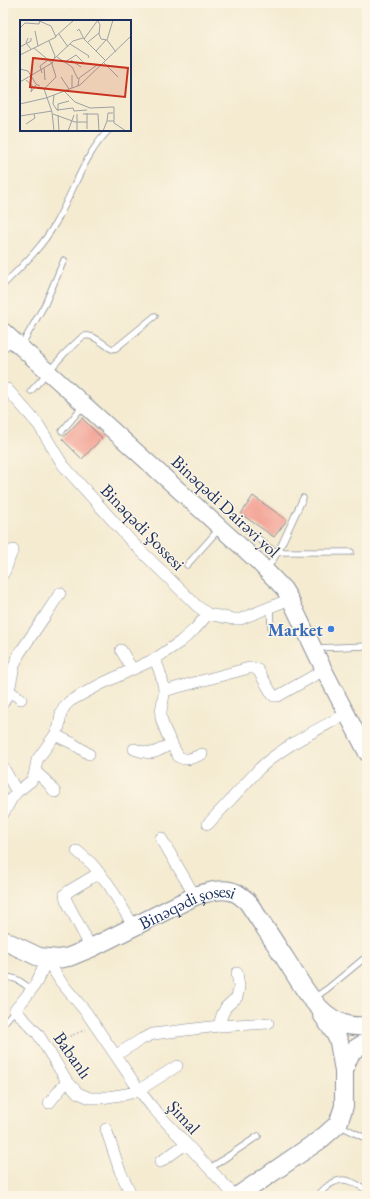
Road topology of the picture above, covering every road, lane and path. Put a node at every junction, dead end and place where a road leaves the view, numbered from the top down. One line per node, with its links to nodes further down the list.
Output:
1 (108, 131): 3 (lane)
2 (64, 260): 5 (lane)
3 (3, 285)
4 (155, 316): 6 (lane)
5 (10, 342): 6 (main road, Binəqədi Dairəvi yol)
6 (48, 372): 8 (lane); 9 (main road, Binəqədi Dairəvi yol)
7 (7, 389): 23 (street, Binəqədi Şossesi)
8 (31, 391)
9 (85, 404): 10 (lane); 13 (main road, Binəqədi Dairəvi yol)
10 (62, 431)
11 (303, 498): 15 (lane)
12 (239, 524): 15 (lane)
13 (221, 528): 17 (lane); 18 (main road, Binəqədi Dairəvi yol)
14 (14, 550): 19 (street)
15 (278, 552): 16 (lane); 18 (lane)
16 (351, 552)
17 (187, 565)
18 (266, 570): 21 (main road, Binəqədi Dairəvi yol)
19 (3, 574)
20 (60, 593): 31 (street)
21 (290, 599): 22 (street, Binəqədi Şossesi); 26 (main road, Binəqədi Dairəvi yol)
22 (270, 608): 23 (street, Binəqədi Şossesi); 24 (lane)
23 (208, 614): 28 (street)
24 (271, 629)
25 (367, 646): 26 (lane)
26 (314, 648): 30 (main road, Binəqədi Dairəvi yol)
27 (121, 650): 29 (street)
28 (155, 659): 29 (street); 32 (street)
29 (132, 669): 36 (street)
30 (324, 670): 32 (street); 35 (main road, Binəqədi Dairəvi yol)
31 (9, 691): 33 (street); 34 (street)
32 (164, 691): 37 (street)
33 (21, 699)
34 (3, 703)
35 (346, 714): 39 (main road, Binəqədi Dairəvi yol); 47 (street)
36 (55, 735): 40 (street); 43 (street)
37 (172, 744): 38 (street); 41 (street)
38 (134, 748)
39 (367, 753)
40 (89, 754)
41 (202, 754)
42 (3, 767): 44 (street)
43 (35, 771): 44 (street); 45 (street)
44 (17, 792): 46 (street)
45 (55, 792)
46 (3, 814)
47 (208, 824)
48 (161, 838): 51 (street)
49 (77, 851): 50 (street)
50 (99, 873): 52 (street); 54 (street)
51 (196, 896): 52 (main road, Binəqədi şosesi); 60 (main road, Binəqədi şosesi)
52 (134, 927): 54 (main road, Binəqədi şosesi)
53 (3, 940): 56 (main road, Binəqədi şosesi)
54 (91, 948): 56 (main road, Binəqədi şosesi)
55 (367, 956): 60 (lane)
56 (46, 958): 59 (street); 64 (street, Şimal)
57 (237, 973): 65 (street)
58 (3, 977): 59 (lane)
59 (32, 990): 61 (street)
60 (312, 1000): 66 (main road, Binəqədi şosesi); 71 (main road)
61 (15, 1010): 63 (lane); 68 (street, Babanlı)
62 (268, 1023): 65 (street)
63 (3, 1024)
64 (95, 1025): 68 (path); 69 (street, Şimal)
65 (219, 1026): 69 (street)
66 (367, 1026)
67 (367, 1042): 71 (main road)
68 (46, 1046): 72 (street, Babanlı)
69 (116, 1055): 73 (street, Şimal)
70 (178, 1066): 73 (street, Babanlı)
71 (344, 1071): 75 (main road)
72 (68, 1082): 73 (street, Babanlı); 74 (street)
73 (139, 1090): 79 (street, Şimal)
74 (49, 1103)
75 (338, 1124): 78 (lane); 85 (main road)
76 (106, 1129): 83 (street)
77 (258, 1136): 81 (lane)
78 (367, 1139)
79 (186, 1144): 80 (street); 81 (street, Şimal)
80 (160, 1162)
81 (209, 1168): 84 (street, Şimal)
82 (367, 1190): 86 (lane)
83 (132, 1196)
84 (235, 1196)
85 (238, 1196)
86 (318, 1196)

